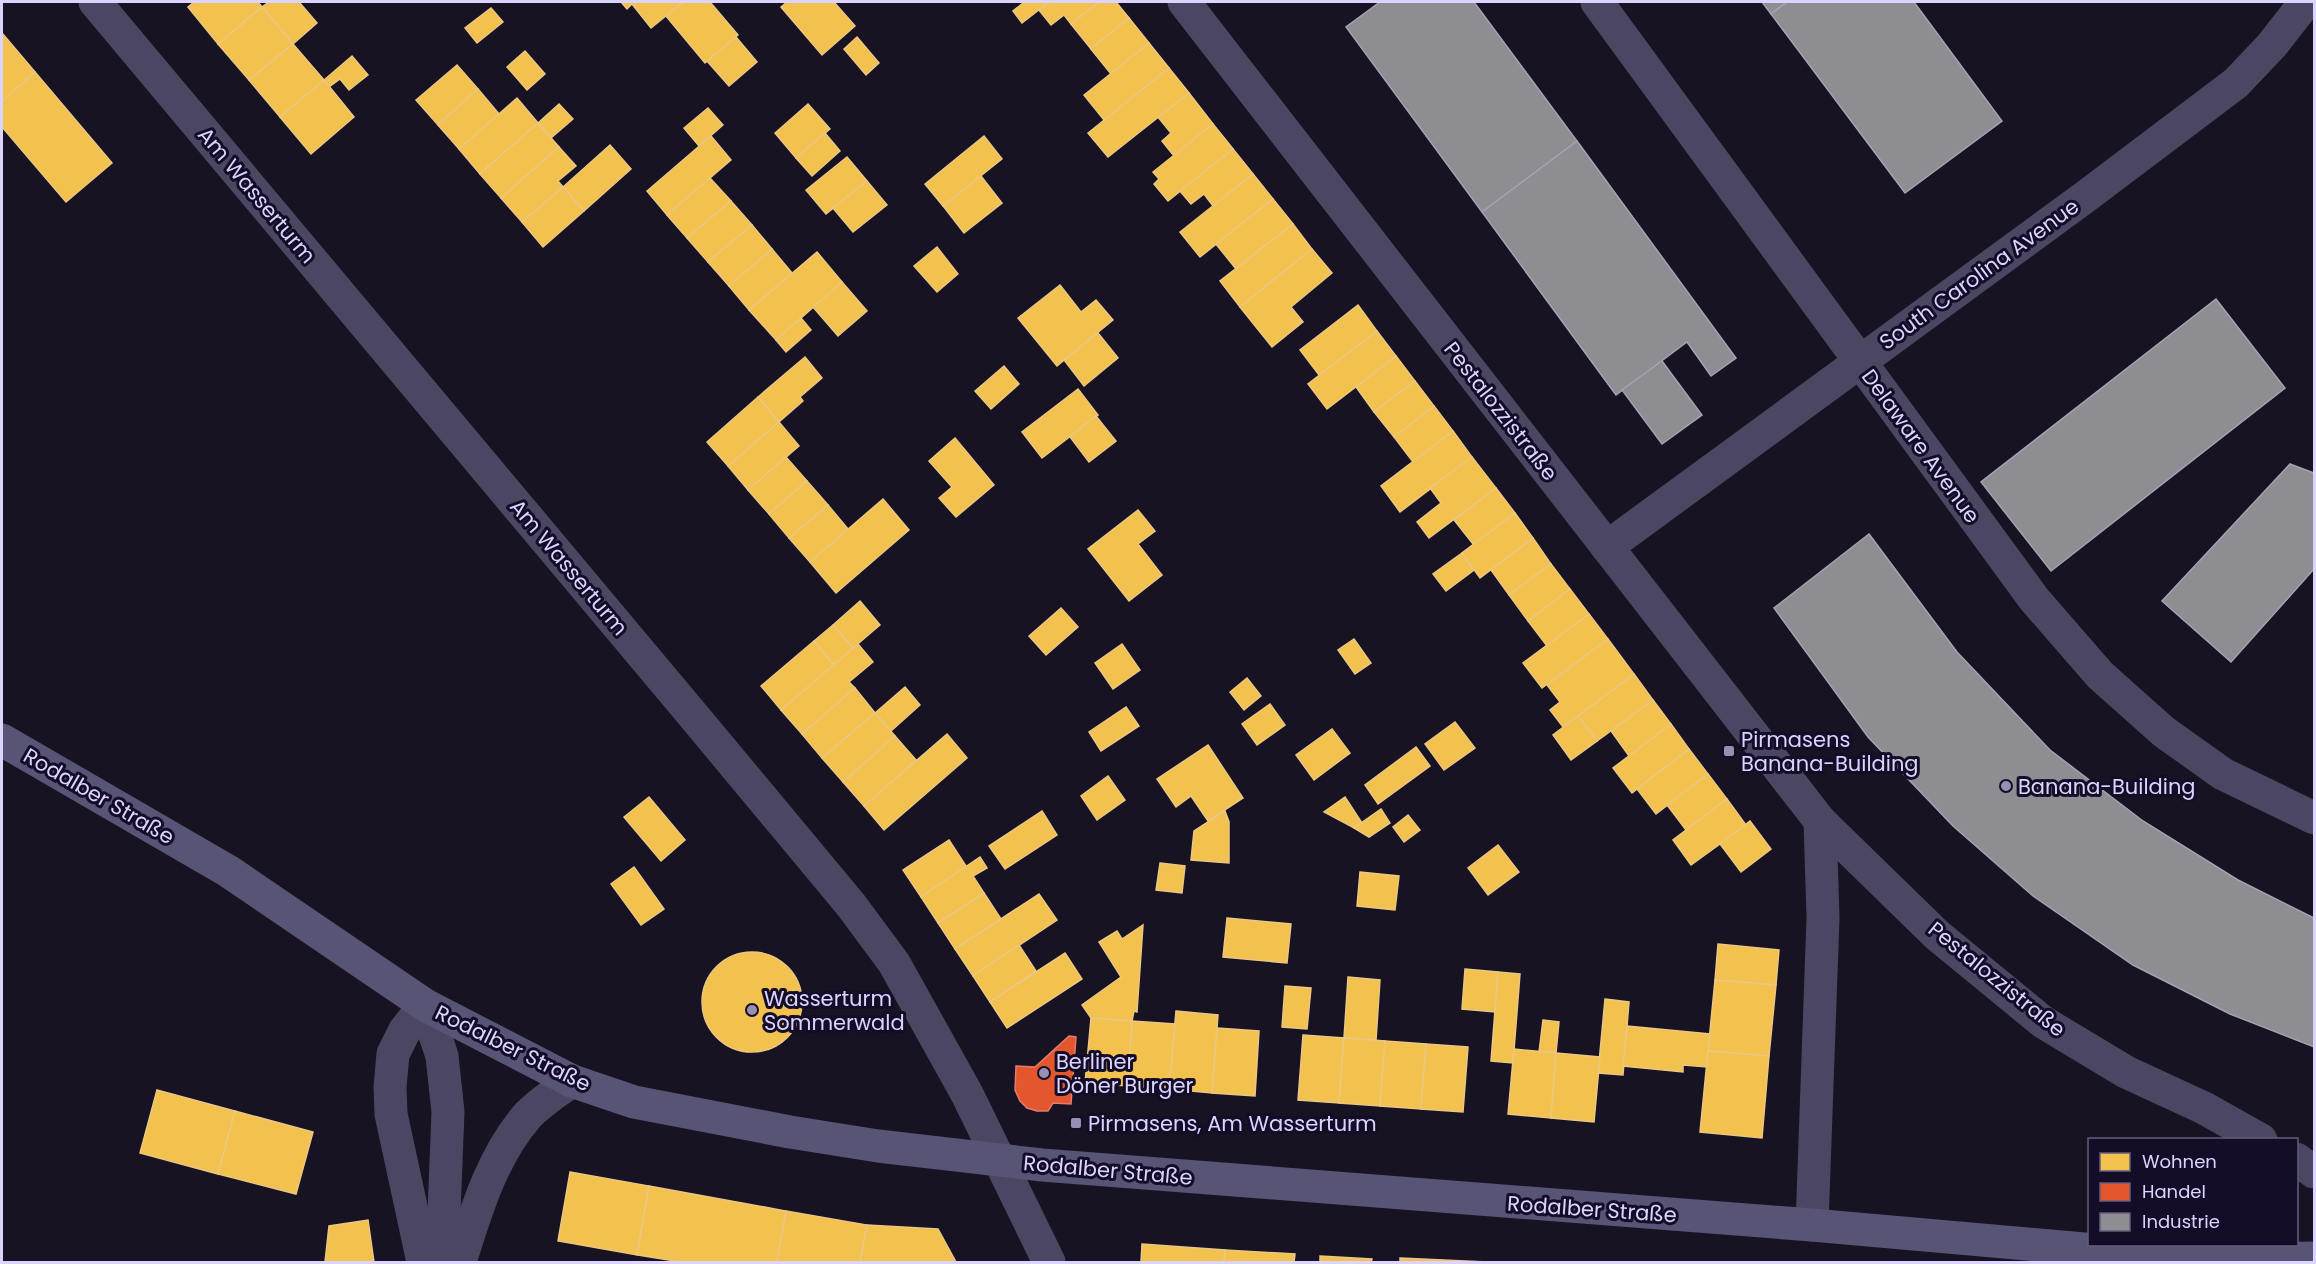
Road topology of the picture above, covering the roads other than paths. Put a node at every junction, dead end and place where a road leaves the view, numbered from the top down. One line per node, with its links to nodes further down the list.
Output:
1 (95, 2): 14 (street, Am Wasserturm)
2 (1184, 2): 6 (street, Pestalozzistraße)
3 (1597, 2): 5 (street, Delaware Avenue)
4 (2304, 4): 5 (street, South Carolina Avenue)
5 (1858, 362): 6 (street, South Carolina Avenue); 8 (street, Delaware Avenue)
6 (1607, 547): 9 (street, Pestalozzistraße)
7 (2, 740): 10 (main road, Rodalber Straße)
8 (2314, 818)
9 (1820, 821): 12 (street, Pestalozzistraße); 16 (street)
10 (425, 1005): 11 (main road, Rodalber Straße); 18 (street); 19 (street)
11 (572, 1081): 14 (main road, Rodalber Straße); 20 (street)
12 (2257, 1138)
13 (2298, 1160): 15 (street)
14 (1002, 1161): 16 (main road, Rodalber Straße); 21 (street, Am Wasserturm)
15 (2314, 1172)
16 (1812, 1226): 17 (main road, Rodalber Straße)
17 (2314, 1258)
18 (423, 1263)
19 (442, 1263)
20 (460, 1263)
21 (1049, 1263)

